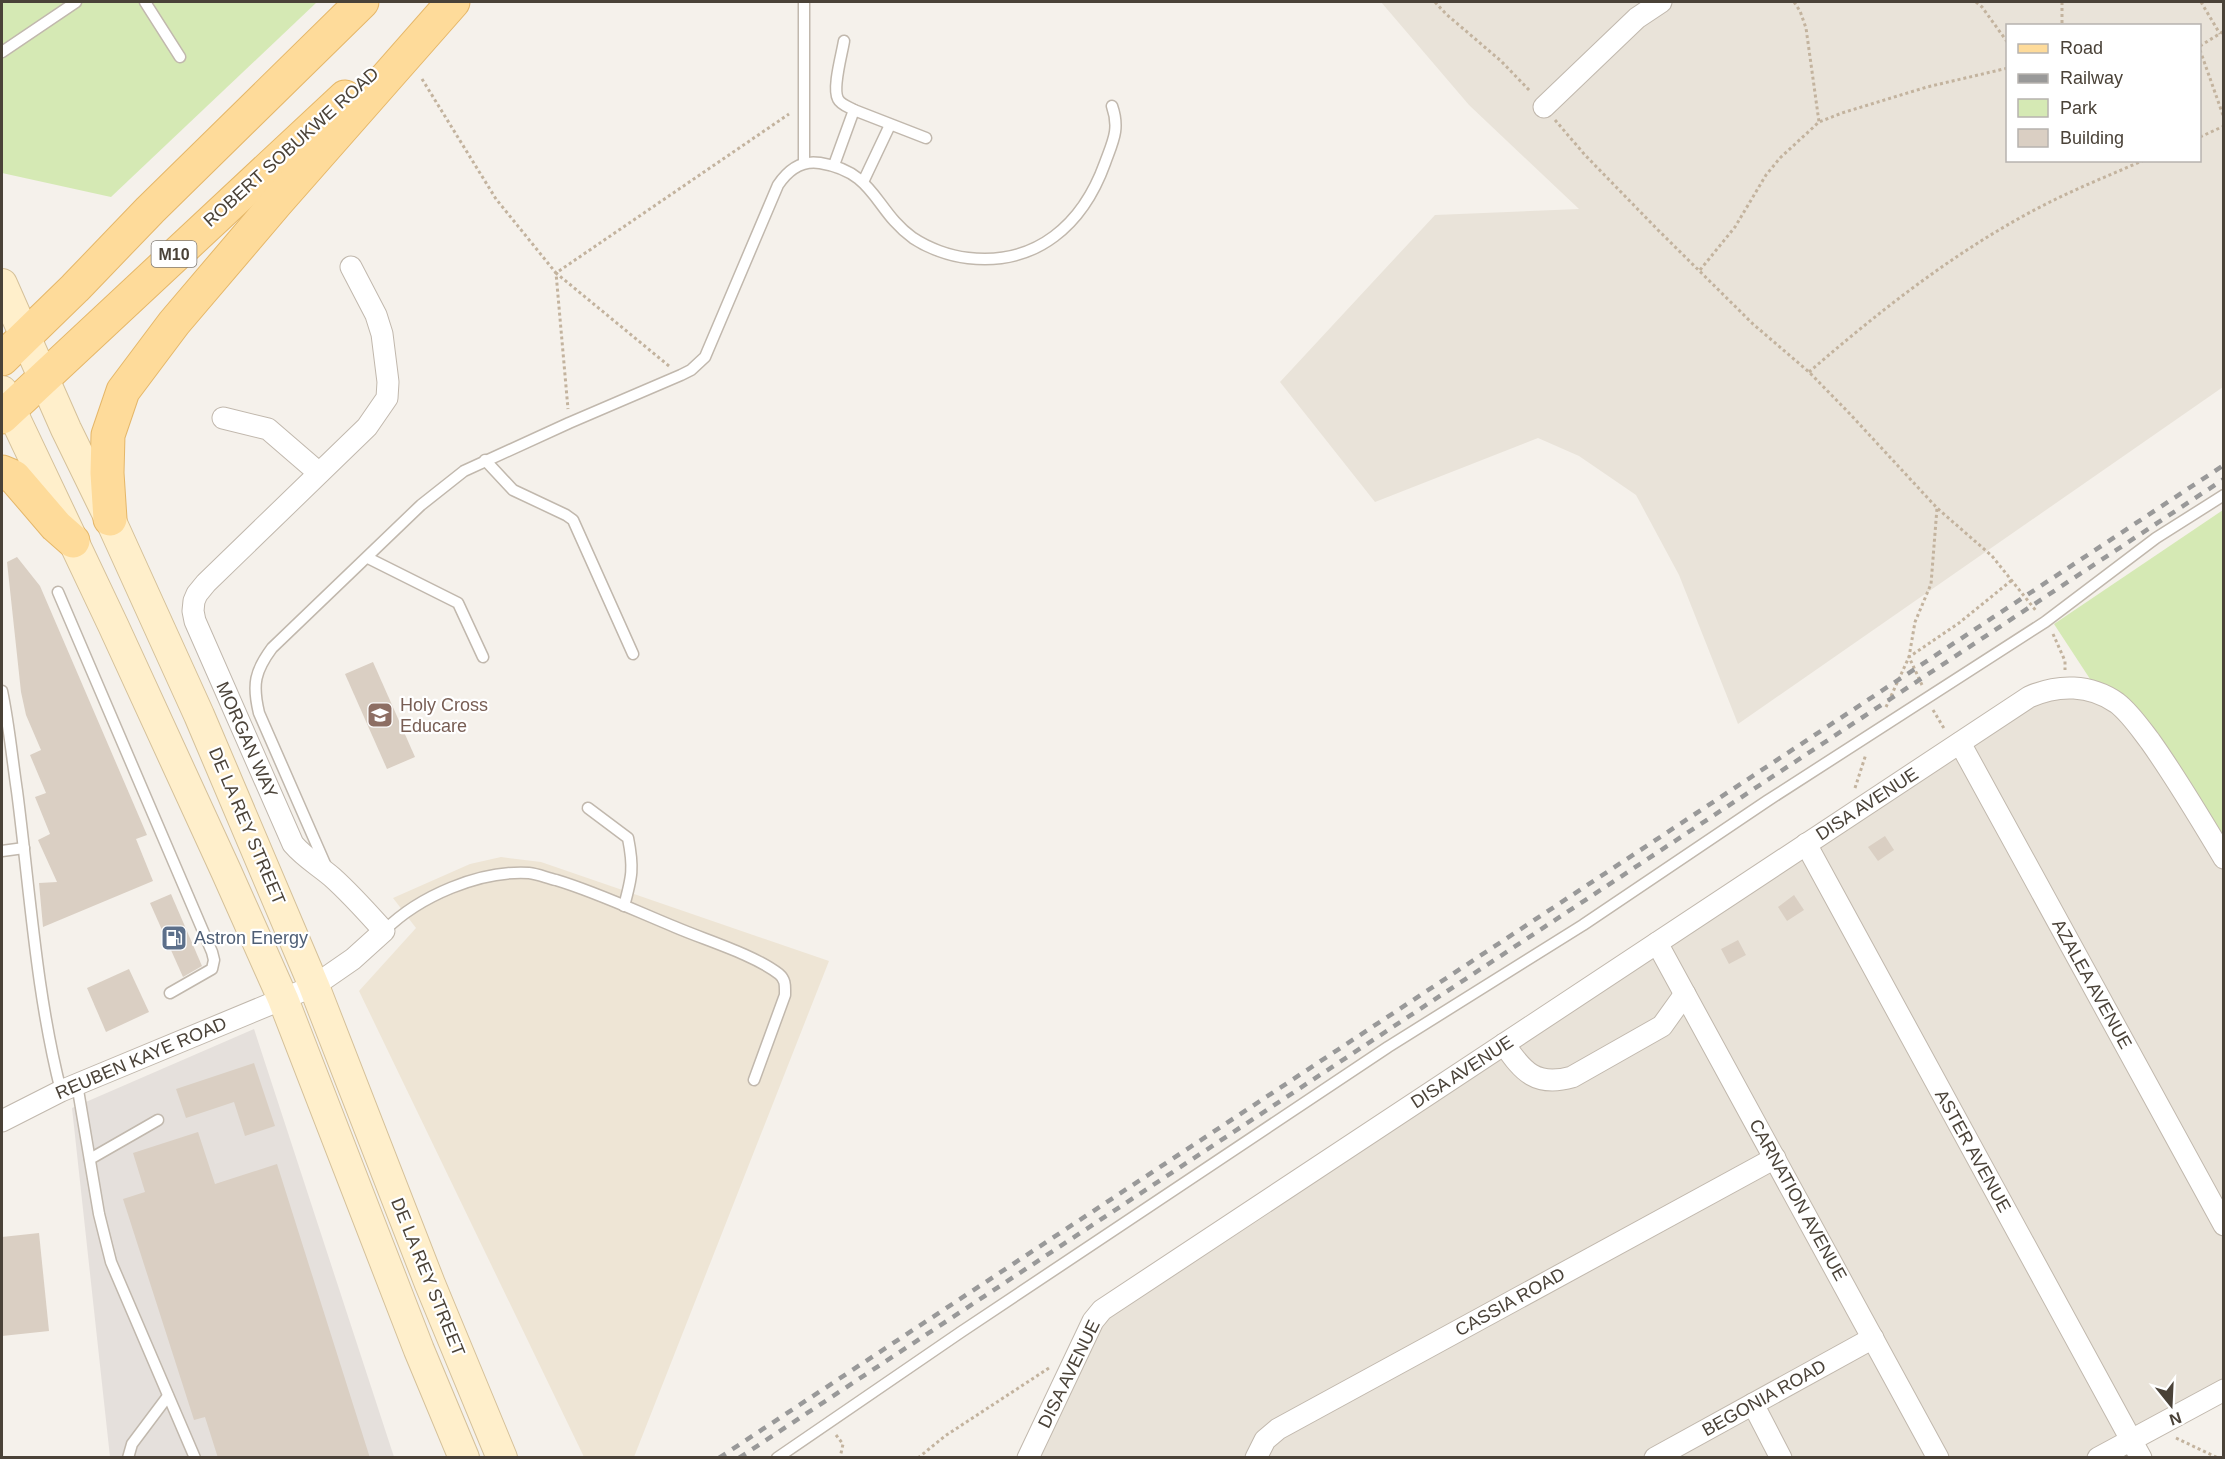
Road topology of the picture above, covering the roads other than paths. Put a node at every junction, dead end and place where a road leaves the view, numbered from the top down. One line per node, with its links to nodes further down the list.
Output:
1 (76, 2): 8 (lane)
2 (145, 2): 9 (lane)
3 (362, 2): 20 (main road, M10)
4 (452, 2): 22 (main road, ROBERT SOBUKWE ROAD / M10); 29 (main road)
5 (804, 2): 15 (lane)
6 (1661, 2): 11 (street)
7 (844, 41): 12 (lane)
8 (2, 52)
9 (180, 57)
10 (1112, 106): 17 (lane)
11 (1544, 106)
12 (855, 110): 13 (lane); 16 (lane)
13 (890, 125): 14 (lane); 17 (lane)
14 (926, 138)
15 (804, 163): 16 (lane); 25 (lane)
16 (834, 165): 17 (lane)
17 (863, 182)
18 (351, 267): 27 (street, MORGAN WAY)
19 (2, 284): 20 (main road, DE LA REY STREET)
20 (26, 337): 21 (main road, M10); 22 (main road, DE LA REY STREET)
21 (2, 359)
22 (43, 378): 23 (main road, ROBERT SOBUKWE ROAD / M10); 29 (main road, DE LA REY STREET)
23 (4, 406): 30 (main road, DE LA REY STREET)
24 (223, 418): 27 (street)
25 (485, 460): 31 (lane); 33 (lane)
26 (2, 472): 30 (main road)
27 (319, 473): 42 (street, MORGAN WAY)
28 (2223, 495): 67 (lane)
29 (111, 519): 46 (main road, DE LA REY STREET)
30 (73, 541): 49 (main road, DE LA REY STREET)
31 (368, 558): 34 (lane); 42 (lane)
32 (58, 592): 47 (lane)
33 (633, 654)
34 (483, 657)
35 (2, 691): 39 (lane)
36 (1960, 743): 38 (street, DISA AVENUE); 41 (street, DISA AVENUE); 57 (street, AZALEA AVENUE)
37 (588, 808): 43 (lane)
38 (1806, 844): 45 (street, DISA AVENUE); 62 (street, ASTER AVENUE)
39 (24, 848): 40 (lane); 52 (lane)
40 (2, 851)
41 (2223, 858)
42 (331, 876): 44 (street, MORGAN WAY)
43 (624, 906): 44 (lane); 51 (lane)
44 (384, 931): 46 (street)
45 (1657, 943): 48 (street, CARNATION AVENUE); 50 (street, DISA AVENUE)
46 (314, 987): 49 (street, REUBEN KAYE ROAD); 66 (main road, DE LA REY STREET)
47 (170, 993)
48 (1685, 994): 50 (street); 55 (street, CARNATION AVENUE)
49 (282, 999): 52 (street, REUBEN KAYE ROAD); 65 (main road, DE LA REY STREET)
50 (1504, 1044): 68 (street, DISA AVENUE)
51 (754, 1080)
52 (69, 1087): 54 (street, REUBEN KAYE ROAD); 56 (lane)
53 (158, 1120): 56 (lane)
54 (2, 1121)
55 (1775, 1158): 58 (street, CARNATION AVENUE); 69 (street, CASSIA ROAD)
56 (90, 1159): 60 (lane)
57 (2223, 1225)
58 (1873, 1338): 61 (street, BEGONIA ROAD); 72 (street, CARNATION AVENUE)
59 (2223, 1390): 62 (street)
60 (168, 1396): 63 (lane); 64 (lane)
61 (1753, 1404): 70 (street, BEGONIA ROAD); 71 (street)
62 (2136, 1448): 73 (street)
63 (128, 1458)
64 (195, 1458)
65 (464, 1458)
66 (502, 1458)
67 (777, 1458)
68 (1028, 1458)
69 (1256, 1458)
70 (1655, 1458)
71 (1781, 1458)
72 (1938, 1458)
73 (2098, 1458)

